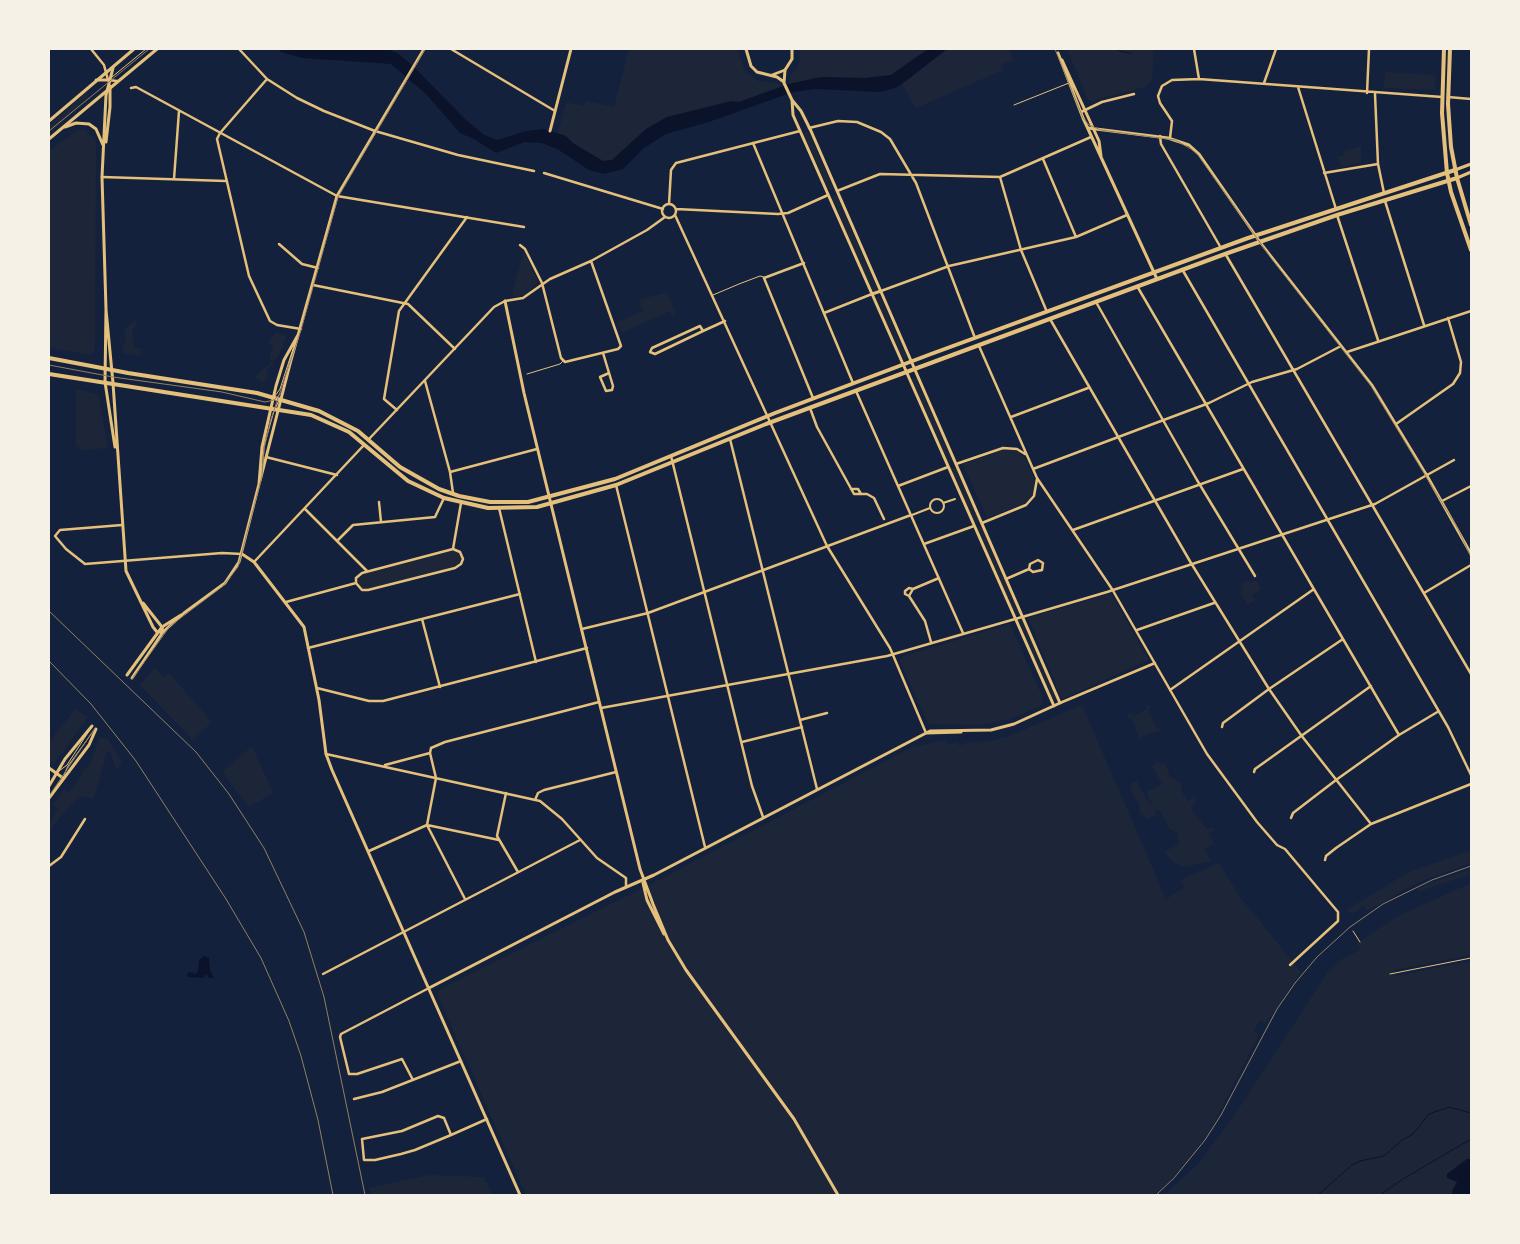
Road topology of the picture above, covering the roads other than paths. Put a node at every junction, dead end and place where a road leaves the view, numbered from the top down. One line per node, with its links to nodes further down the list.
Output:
1 (91, 49): 18 (street)
2 (134, 49): 17 (street)
3 (146, 49): 24 (lane)
4 (157, 49): 25 (street)
5 (239, 49): 21 (street)
6 (424, 49): 51 (street)
7 (451, 49): 43 (street)
8 (572, 49): 43 (street)
9 (746, 49): 20 (street)
10 (792, 49): 19 (street)
11 (1056, 49): 26 (street)
12 (1194, 49): 22 (street)
13 (1276, 49): 28 (street)
14 (1369, 49): 33 (street)
15 (1444, 49): 36 (main road)
16 (1450, 49): 37 (main road)
17 (114, 65): 18 (street); 24 (street)
18 (106, 70): 23 (street); 24 (street)
19 (785, 70): 20 (street); 27 (street)
20 (770, 76): 27 (street)
21 (267, 79): 51 (street); 53 (street)
22 (1200, 79): 28 (street); 57 (street)
23 (96, 80): 24 (street); 45 (street)
24 (108, 80): 25 (street); 30 (street); 32 (street)
25 (119, 81): 30 (street)
26 (1070, 82): 40 (lane); 41 (street); 44 (street)
27 (784, 83): 39 (street)
28 (1264, 83): 29 (street)
29 (1298, 87): 33 (street); 69 (street)
30 (110, 88): 32 (street); 60 (street)
31 (131, 88): 42 (street)
32 (106, 91): 46 (street); 60 (street)
33 (1367, 93): 35 (street)
34 (1134, 94): 41 (street)
35 (1375, 94): 36 (street); 63 (street)
36 (1442, 97): 70 (main road)
37 (1448, 97): 38 (street); 65 (main road)
38 (1471, 99)
39 (792, 100): 47 (street); 50 (street)
40 (1014, 105)
41 (1085, 109): 44 (street); 49 (street)
42 (179, 110): 53 (street); 75 (street)
43 (555, 111): 52 (street)
44 (1080, 112): 48 (street)
45 (49, 121)
46 (62, 128): 58 (street); 60 (street)
47 (809, 128): 50 (street); 72 (street); 78 (street)
48 (1088, 128): 49 (street); 56 (street)
49 (1093, 128): 54 (street); 55 (street)
50 (800, 130): 59 (street); 79 (street)
51 (375, 131): 66 (street); 81 (street)
52 (550, 131)
53 (220, 133): 76 (street); 81 (street)
54 (1096, 135): 56 (street); 61 (street)
55 (1160, 136): 57 (street); 99 (street)
56 (1091, 137): 61 (street); 62 (street)
57 (1170, 138): 94 (street)
58 (49, 139)
59 (753, 143): 83 (street); 86 (street)
60 (104, 147): 71 (street)
61 (1102, 157): 89 (street)
62 (1043, 158): 73 (street); 95 (street)
63 (1378, 164): 69 (street); 80 (street)
64 (1471, 164): 65 (street)
65 (1455, 170): 70 (main road); 74 (main road)
66 (534, 171)
67 (1471, 172): 74 (street)
68 (544, 173): 84 (street)
69 (1324, 173): 87 (street)
70 (1447, 173): 77 (main road); 80 (main road)
71 (102, 176): 75 (street); 120 (street)
72 (911, 176): 73 (street); 78 (street); 105 (street)
73 (1000, 177): 100 (street)
74 (1457, 178): 77 (main road); 92 (main road)
75 (174, 179): 76 (street)
76 (226, 181): 128 (street)
77 (1448, 181): 82 (main road); 101 (main road)
78 (837, 191): 79 (street); 114 (street)
79 (828, 194): 86 (street); 115 (street)
80 (1384, 194): 87 (main road)
81 (337, 196): 90 (street); 106 (street)
82 (1384, 200): 87 (main road); 127 (street)
83 (668, 204): 84 (street); 85 (street)
84 (663, 209): 91 (street)
85 (676, 209): 86 (street); 88 (street)
86 (783, 213): 104 (street)
87 (1337, 213): 94 (main road); 96 (main road); 131 (street)
88 (675, 215): 91 (street); 116 (street)
89 (1127, 215): 95 (street); 108 (street)
90 (466, 217): 93 (street); 119 (street)
91 (665, 217): 103 (street)
92 (1471, 225)
93 (524, 227)
94 (1256, 235): 96 (street); 99 (main road)
95 (1076, 237): 100 (street)
96 (1260, 242): 102 (main road); 133 (street)
97 (279, 244): 106 (street)
98 (520, 245): 111 (street)
99 (1221, 248): 108 (main road)
100 (1020, 250): 105 (street); 122 (street)
101 (1471, 250)
102 (1225, 254): 107 (main road); 143 (street)
103 (591, 261): 111 (street); 136 (street)
104 (804, 263): 109 (street); 123 (street)
105 (949, 266): 114 (street); 130 (street)
106 (318, 268): 112 (street)
107 (1182, 269): 110 (main road); 153 (street)
108 (1154, 272): 110 (street); 122 (main road)
109 (764, 278): 116 (lane); 157 (street)
110 (1157, 279): 113 (main road)
111 (542, 284): 117 (street); 138 (street)
112 (313, 286): 119 (street); 128 (street)
113 (1137, 286): 118 (main road); 159 (street)
114 (881, 291): 115 (street); 139 (street)
115 (872, 294): 123 (street); 140 (street)
116 (713, 295): 126 (street)
117 (505, 301): 134 (street); 172 (street)
118 (1096, 302): 125 (main road); 165 (street)
119 (404, 304): 134 (street); 162 (street)
120 (106, 309): 141 (street); 144 (street)
121 (1471, 311): 124 (street)
122 (1047, 312): 130 (main road)
123 (824, 313): 152 (street)
124 (1448, 318): 127 (street); 167 (street)
125 (1050, 319): 132 (main road); 154 (street)
126 (724, 321): 129 (street); 163 (street)
127 (1424, 325): 131 (street)
128 (300, 331): 156 (street); 158 (street)
129 (704, 331): 129 (street)
130 (976, 339): 139 (main road)
131 (1378, 340): 135 (street)
132 (979, 346): 142 (main road); 164 (street)
133 (1341, 346): 135 (street); 143 (street)
134 (455, 349): 149 (street)
135 (1347, 352): 167 (street)
136 (603, 353): 138 (street); 146 (street)
137 (49, 358): 141 (main road)
138 (563, 361): 148 (lane)
139 (912, 361): 140 (main road); 142 (street)
140 (903, 366): 145 (street); 152 (main road)
141 (105, 368): 144 (main road); 150 (street)
142 (916, 369): 145 (main road); 179 (street)
143 (1293, 369): 153 (street); 205 (street)
144 (112, 370): 151 (street); 156 (main road)
145 (906, 372): 155 (main road); 180 (street)
146 (609, 373): 146 (street)
147 (49, 374): 150 (main road)
148 (527, 374)
149 (425, 380): 162 (street); 183 (street)
150 (105, 382): 151 (main road); 174 (street)
151 (113, 383): 161 (main road); 174 (street)
152 (854, 384): 157 (main road)
153 (1248, 384): 159 (street); 211 (street)
154 (1088, 388): 164 (street); 168 (street)
155 (856, 391): 160 (main road); 191 (street)
156 (273, 398): 158 (main road); 161 (street)
157 (814, 399): 163 (main road)
158 (280, 400): 161 (street); 169 (main road)
159 (1206, 404): 165 (street); 182 (street)
160 (810, 408): 166 (main road); 193 (street)
161 (275, 409): 171 (main road); 175 (street); 186 (lane); 188 (street)
162 (397, 410): 169 (street)
163 (768, 416): 166 (street); 173 (main road)
164 (1010, 417): 176 (street)
165 (1163, 420): 168 (street); 190 (street)
166 (771, 422): 170 (main road); 220 (street)
167 (1396, 424): 184 (street)
168 (1118, 437): 181 (street); 199 (street)
169 (369, 439): 194 (main road)
170 (730, 439): 178 (main road); 230 (street)
171 (366, 444): 185 (street); 197 (main road)
172 (537, 449): 183 (street); 196 (street)
173 (671, 456): 178 (street); 196 (main road)
174 (117, 457): 214 (street)
175 (266, 457): 185 (street); 186 (street)
176 (1027, 457): 179 (street); 181 (street)
177 (1454, 460): 184 (street)
178 (673, 462): 189 (main road); 239 (street)
179 (956, 464): 180 (street); 213 (street)
180 (948, 467): 191 (street); 215 (street)
181 (1033, 469): 187 (street)
182 (1243, 469): 190 (street); 217 (street)
183 (450, 472): 194 (street)
184 (1426, 474): 200 (street); 205 (street)
185 (337, 475): 208 (street)
186 (262, 476): 188 (street)
187 (1037, 478): 213 (street); 216 (street)
188 (260, 481): 223 (street)
189 (616, 485): 203 (main road); 247 (street)
190 (1200, 485): 199 (street); 221 (street)
191 (898, 486): 209 (street)
192 (1471, 486): 200 (street)
193 (851, 488): 195 (street); 195 (street)
194 (453, 494): 196 (main road)
195 (862, 495): 210 (street)
196 (550, 496): 203 (street)
197 (444, 498): 202 (main road); 212 (street)
198 (955, 498): 204 (street)
199 (1154, 501): 216 (street); 227 (street)
200 (1442, 501): 224 (street)
201 (379, 502): 212 (street)
202 (461, 503): 206 (main road); 222 (street)
203 (552, 503): 206 (main road); 252 (street)
204 (943, 503): 207 (street); 207 (street)
205 (1372, 505): 211 (street); 240 (street)
206 (499, 508): 241 (street)
207 (930, 508): 209 (street)
208 (304, 509): 218 (street); 226 (street)
209 (910, 515): 219 (street); 220 (street)
210 (884, 519)
211 (1326, 519): 217 (street); 280 (street)
212 (381, 522): 218 (street)
213 (982, 523): 215 (street); 234 (street)
214 (122, 525): 225 (street); 225 (street)
215 (974, 526): 219 (street); 250 (street)
216 (1073, 530): 237 (street)
217 (1282, 533): 221 (street); 238 (street)
218 (338, 541): 231 (street)
219 (923, 544): 233 (street)
220 (827, 546): 230 (street); 262 (street)
221 (1237, 548): 227 (street); 232 (street)
222 (453, 549): 231 (street); 235 (street)
223 (242, 554): 225 (street); 226 (street); 246 (street)
224 (1471, 554)
225 (125, 560): 243 (street)
226 (254, 562): 244 (street)
227 (1191, 563): 237 (street); 245 (street)
228 (1471, 565): 240 (street)
229 (1029, 569): 229 (street); 234 (street)
230 (763, 570): 239 (street); 265 (street)
231 (367, 571): 235 (street)
232 (1255, 576)
233 (938, 578): 236 (street); 256 (street)
234 (1006, 579): 248 (street)
235 (356, 583): 244 (street)
236 (913, 589): 242 (street); 242 (street)
237 (1112, 589): 248 (street); 253 (street)
238 (1314, 590): 257 (street); 258 (street)
239 (705, 592): 247 (street); 269 (street)
240 (1424, 593): 266 (street)
241 (520, 594): 249 (street); 263 (street)
242 (909, 596): 259 (street)
243 (140, 600): 251 (street); 254 (street)
244 (286, 602): 260 (street)
245 (1214, 603): 253 (street); 258 (street)
246 (184, 613): 251 (street); 255 (street)
247 (648, 614): 252 (street); 275 (street)
248 (1023, 617): 250 (street); 277 (street)
249 (422, 619): 260 (street); 271 (street)
250 (1015, 619): 256 (street); 278 (street)
251 (162, 627): 254 (street); 255 (street)
252 (582, 629): 261 (street)
253 (1137, 630): 264 (street)
254 (157, 632): 255 (street); 267 (street)
255 (163, 632): 268 (street)
256 (962, 633): 259 (street)
257 (1343, 639): 270 (street); 273 (street)
258 (1238, 641): 273 (street); 274 (street)
259 (932, 642): 262 (street)
260 (308, 648): 272 (street)
261 (587, 648): 263 (street); 276 (street)
262 (893, 654): 265 (street); 287 (street)
263 (536, 662): 271 (street)
264 (1155, 664): 274 (street); 277 (street)
265 (788, 674): 269 (street); 282 (street)
266 (1471, 674)
267 (127, 675)
268 (132, 678)
269 (728, 685): 275 (street); 290 (street)
270 (1371, 686): 288 (street); 289 (street)
271 (440, 687): 272 (street)
272 (316, 688): 292 (street)
273 (1269, 689): 285 (street); 288 (street)
274 (1170, 690): 327 (street)
275 (668, 696): 279 (street); 315 (street)
276 (599, 702): 279 (street); 291 (street)
277 (1060, 703): 278 (street)
278 (1054, 706): 287 (street)
279 (601, 708): 295 (street)
280 (1439, 711): 289 (street); 298 (street)
281 (827, 713): 282 (street)
282 (800, 720): 284 (street)
283 (92, 726): 297 (street)
284 (802, 727): 290 (street); 304 (street)
285 (1222, 727)
286 (96, 729): 299 (street)
287 (926, 733): 304 (street)
288 (1301, 735): 296 (street); 301 (street)
289 (1399, 735): 301 (street)
290 (742, 742): 308 (street)
291 (430, 753): 293 (street); 300 (street)
292 (326, 754): 293 (street); 316 (street)
293 (384, 765): 300 (street)
294 (49, 768): 297 (street)
295 (616, 772): 307 (street); 320 (street)
296 (1254, 772)
297 (56, 773): 299 (street); 303 (street)
298 (1471, 775)
299 (64, 778): 306 (street)
300 (436, 778): 305 (street); 312 (street)
301 (1336, 780): 309 (street); 311 (street)
302 (1471, 784): 311 (street)
303 (49, 786)
304 (817, 789): 308 (street)
305 (506, 793): 307 (street); 313 (street)
306 (49, 798)
307 (536, 800): 314 (street)
308 (763, 817): 315 (street)
309 (1291, 818)
310 (85, 819): 318 (street)
311 (1371, 824): 317 (street)
312 (426, 825): 313 (street); 316 (street); 322 (street)
313 (499, 840): 319 (street)
314 (580, 840): 319 (street); 321 (street)
315 (705, 847): 320 (street)
316 (369, 851): 324 (street)
317 (1325, 860)
318 (49, 866)
319 (518, 872): 322 (street)
320 (643, 880): 321 (street); 337 (street)
321 (626, 887): 330 (street)
322 (466, 900): 324 (street)
323 (1353, 931): 325 (lane)
324 (404, 932): 328 (street); 330 (street)
325 (1360, 942)
326 (1471, 958): 329 (lane)
327 (1290, 966)
328 (323, 974)
329 (1390, 974)
330 (429, 988): 331 (street); 332 (street)
331 (461, 1061): 332 (street); 334 (street)
332 (413, 1080): 333 (street)
333 (354, 1099)
334 (487, 1119): 335 (street); 336 (street)
335 (451, 1135): 335 (street)
336 (520, 1195)
337 (838, 1195)

